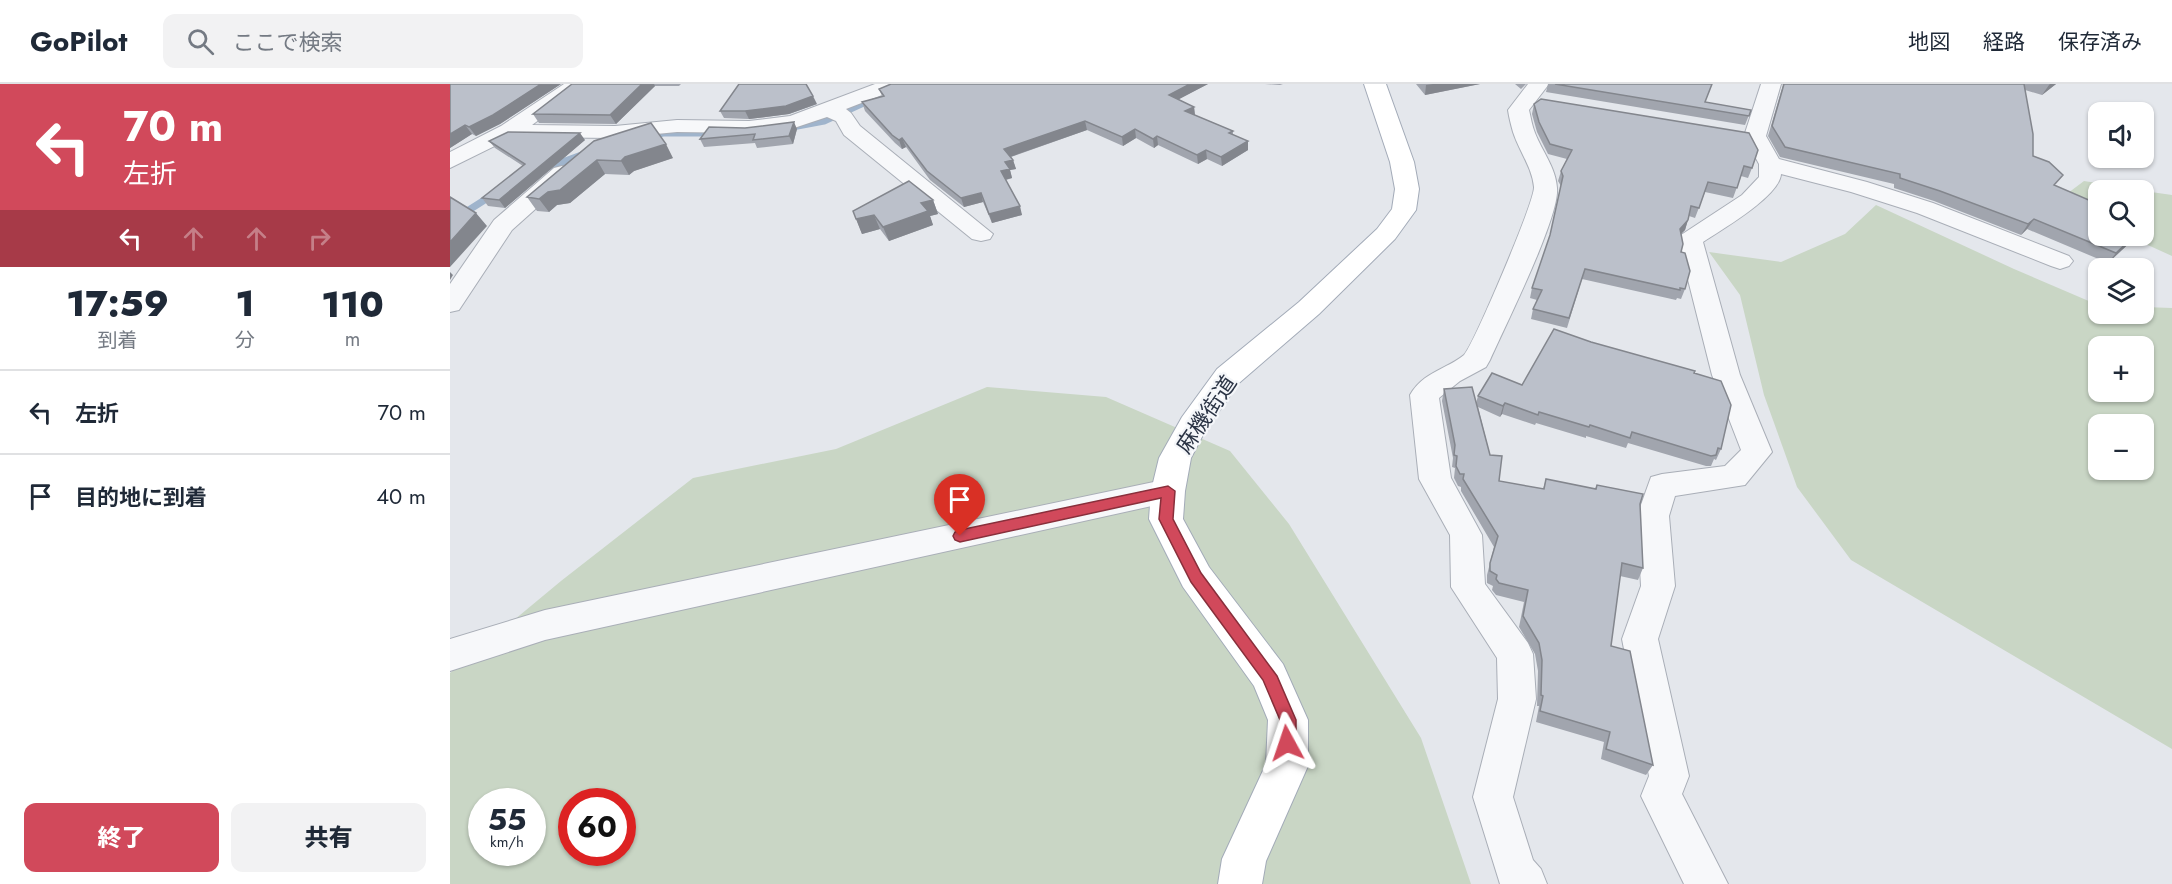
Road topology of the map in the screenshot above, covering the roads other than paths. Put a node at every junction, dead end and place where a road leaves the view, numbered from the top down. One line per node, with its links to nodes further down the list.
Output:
1 (577, 84): 7 (street)
2 (892, 84): 6 (street)
3 (1375, 84): 14 (main road, 麻機街道)
4 (1771, 84): 10 (street)
5 (1541, 95): 17 (street)
6 (835, 107): 8 (street); 11 (street)
7 (509, 131): 8 (street); 9 (street)
8 (615, 132): 13 (street)
9 (450, 161)
10 (1770, 164): 12 (street); 18 (street)
11 (981, 234)
12 (2060, 261)
13 (450, 304)
14 (1168, 491): 15 (street); 16 (main road, 麻機街道)
15 (450, 655)
16 (1240, 884)
17 (1526, 884)
18 (1707, 884)

